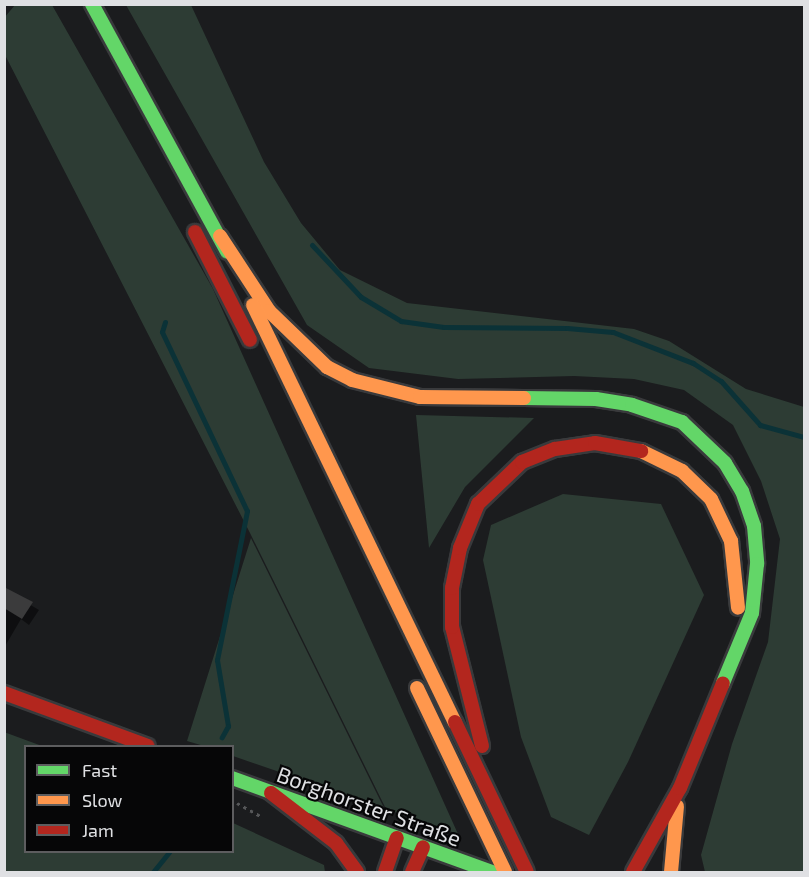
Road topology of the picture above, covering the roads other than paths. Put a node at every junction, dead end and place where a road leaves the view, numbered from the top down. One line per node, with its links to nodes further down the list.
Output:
1 (92, 4): 3 (main road)
2 (185, 214): 4 (main road)
3 (219, 236): 5 (main road); 13 (main road)
4 (257, 356)
5 (734, 657): 10 (main road); 13 (main road)
6 (411, 676): 20 (main road)
7 (4, 693): 8 (main road)
8 (143, 745)
9 (234, 779): 11 (main road, Borghorster Straße)
10 (680, 788): 15 (main road); 22 (main road)
11 (271, 793): 12 (main road, Borghorster Straße); 16 (main road)
12 (397, 838): 14 (main road, Borghorster Straße); 17 (main road)
13 (514, 842): 21 (main road)
14 (423, 847): 18 (main road); 19 (main road, Borghorster Straße)
15 (670, 853): 23 (main road); 24 (main road)
16 (357, 873)
17 (385, 873)
18 (412, 873)
19 (492, 873)
20 (505, 873)
21 (527, 873)
22 (633, 873)
23 (662, 873)
24 (671, 873)

